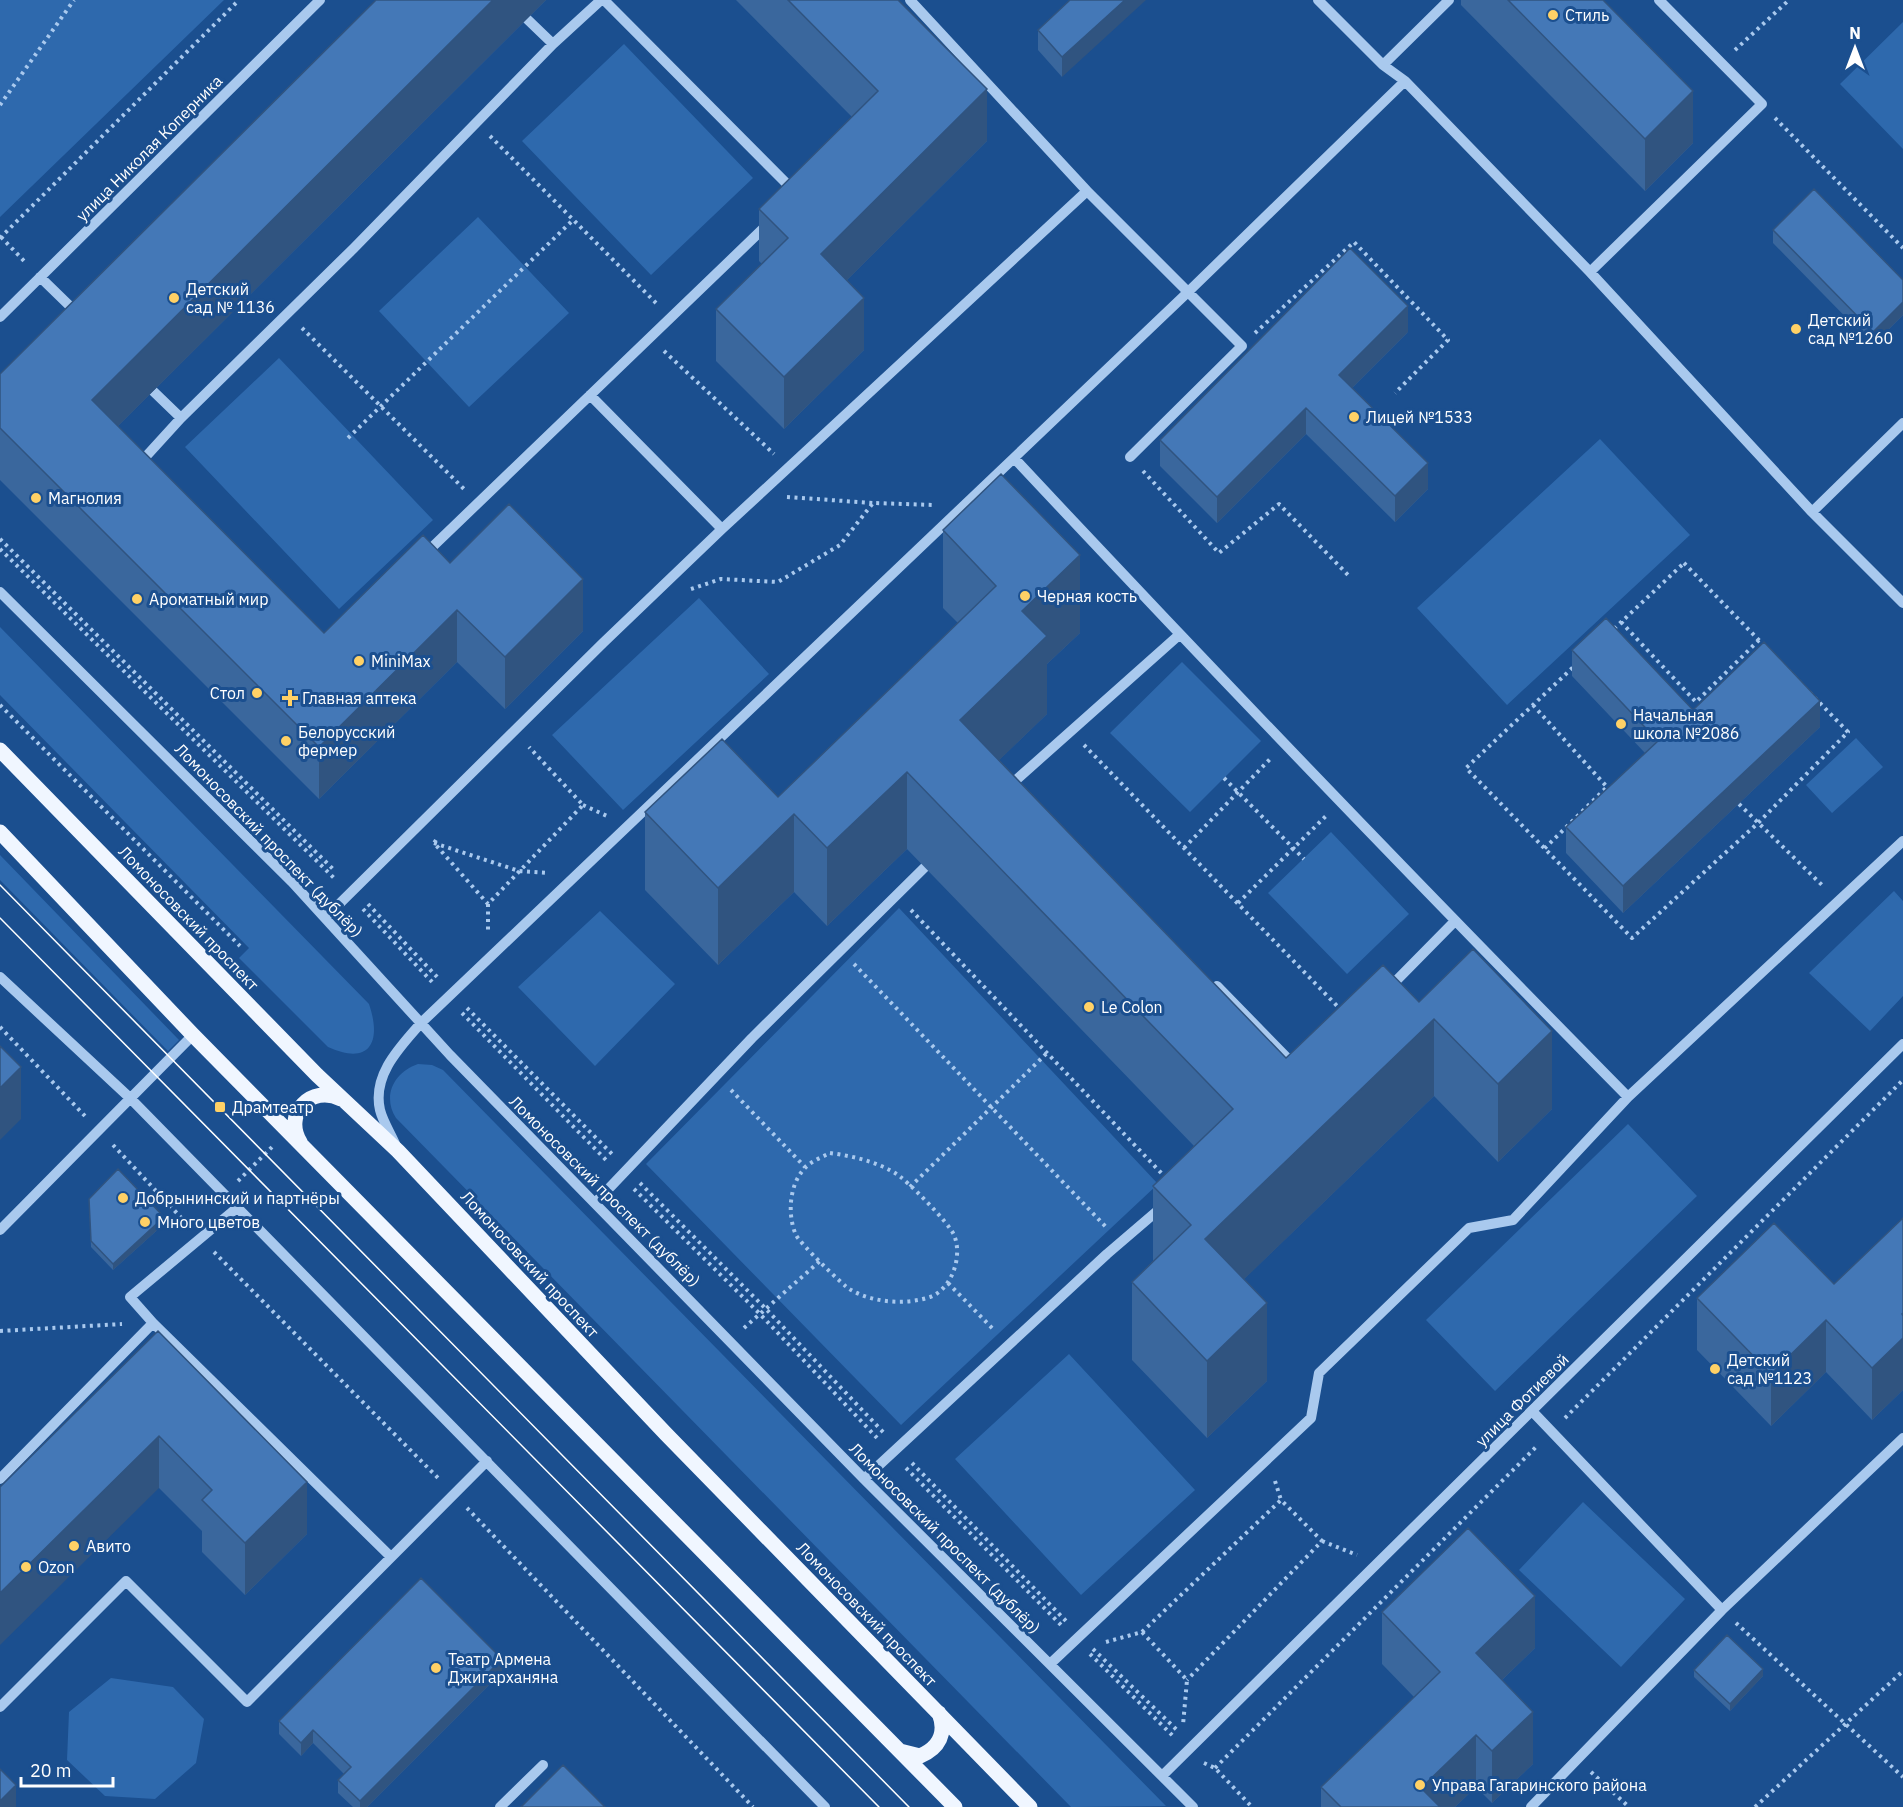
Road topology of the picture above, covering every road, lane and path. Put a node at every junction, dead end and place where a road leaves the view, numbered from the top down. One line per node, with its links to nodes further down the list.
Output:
1 (74, 0): 16 (path)
2 (239, 0): 22 (path)
3 (320, 0): 25 (street, улица Николая Коперника)
4 (603, 0): 11 (street); 19 (street)
5 (910, 0): 18 (street)
6 (1318, 0): 13 (street)
7 (1449, 0): 13 (street)
8 (1659, 0): 12 (street)
9 (1789, 0): 12 (path)
10 (527, 19): 11 (street)
11 (553, 44): 17 (street)
12 (1721, 63): 15 (street)
13 (1383, 65): 14 (street)
14 (1405, 81): 24 (street); 26 (street)
15 (1762, 104): 23 (path); 24 (street)
16 (0, 105)
17 (477, 123): 21 (path); 27 (street)
18 (1087, 191): 26 (street); 42 (street)
19 (790, 203)
20 (781, 212): 29 (street)
21 (573, 220): 29 (path); 36 (path)
22 (0, 237): 25 (path)
23 (1903, 248)
24 (1590, 272): 48 (street)
25 (40, 278): 28 (street, улица Николая Коперника); 30 (street)
26 (1187, 293): 32 (street); 41 (street)
27 (288, 314): 36 (path); 37 (street)
28 (0, 317)
29 (670, 318): 31 (street)
30 (89, 325)
31 (650, 338): 35 (street); 42 (path)
32 (1242, 346): 34 (path); 40 (street)
33 (153, 391): 37 (street)
34 (1395, 393)
35 (590, 395): 46 (street); 49 (street)
36 (381, 406): 39 (path); 46 (path)
37 (181, 418): 43 (street)
38 (1903, 423): 48 (street)
39 (348, 438)
40 (1130, 457): 52 (path)
41 (1014, 458): 47 (street); 57 (street)
42 (788, 467): 44 (street)
43 (147, 471)
44 (758, 495): 45 (path); 49 (street)
45 (873, 503): 47 (path); 53 (path)
46 (478, 504): 51 (street)
47 (963, 507): 84 (street)
48 (1812, 512): 55 (street)
49 (722, 530): 89 (street)
50 (0, 538): 82 (path)
51 (420, 560)
52 (1350, 577)
53 (684, 591)
54 (0, 592): 89 (street, Ломоносовский проспект (дублёр))
55 (1903, 603)
56 (1621, 622): 58 (path); 58 (path); 60 (path)
57 (1179, 635): 61 (street); 63 (street)
58 (1759, 640): 72 (path)
59 (0, 705): 91 (path)
60 (1533, 705): 79 (path); 79 (path)
61 (1071, 732): 69 (street); 77 (path)
62 (537, 739): 64 (path)
63 (1285, 744): 68 (path); 70 (street)
64 (529, 747): 66 (path); 83 (path)
65 (0, 750): 108 (main road, Ломоносовский проспект)
66 (521, 755)
67 (1224, 778): 68 (path)
68 (1238, 792): 77 (path); 78 (path)
69 (999, 796)
70 (1341, 802): 78 (path); 90 (street)
71 (1739, 804): 72 (path)
72 (1758, 823): 79 (path); 86 (path)
73 (0, 832): 101 (main road)
74 (442, 835): 76 (path)
75 (1903, 841): 86 (street)
76 (434, 843): 83 (path); 83 (path)
77 (1184, 848): 87 (path)
78 (1293, 848): 80 (path); 87 (path)
79 (1544, 849)
80 (1304, 859)
81 (925, 867): 85 (street)
82 (335, 871)
83 (519, 871): 84 (path)
84 (577, 874): 99 (street)
85 (896, 894): 92 (street); 103 (path)
86 (1837, 901): 106 (street)
87 (1238, 903): 98 (path)
88 (367, 904): 95 (path)
89 (325, 918): 99 (street, Ломоносовский проспект (дублёр))
90 (1454, 922): 96 (street); 106 (street)
91 (240, 946)
92 (841, 950): 104 (street); 109 (path)
93 (1208, 976): 105 (street)
94 (0, 977): 107 (street)
95 (439, 979)
96 (1382, 995)
97 (464, 1006): 114 (path)
98 (1346, 1015)
99 (421, 1023): 112 (street); 117 (street, Ломоносовский проспект (дублёр))
100 (0, 1028): 110 (path)
101 (193, 1035): 107 (street); 111 (main road)
102 (1903, 1044): 129 (street, улица Фотиевой)
103 (1047, 1053): 109 (path); 116 (path)
104 (716, 1074): 113 (path); 114 (street)
105 (1304, 1075)
106 (1628, 1097): 143 (street)
107 (130, 1098): 110 (street); 118 (street)
108 (343, 1100): 111 (main road); 112 (main road, Ломоносовский проспект)
109 (990, 1107): 115 (path); 121 (path)
110 (100, 1132): 119 (street); 120 (path)
111 (301, 1145): 149 (main road)
112 (398, 1151): 147 (main road, Ломоносовский проспект)
113 (805, 1167): 115 (path); 122 (path)
114 (628, 1171): 117 (street); 124 (path)
115 (910, 1187): 123 (path)
116 (1179, 1192): 121 (street)
117 (596, 1202): 127 (street, Ломоносовский проспект (дублёр))
118 (238, 1207): 120 (street); 133 (street)
119 (0, 1230)
120 (201, 1239): 125 (street); 136 (path)
121 (1120, 1242): 128 (street)
122 (820, 1261): 123 (path); 124 (path)
123 (948, 1284): 128 (path)
124 (766, 1309): 127 (path); 130 (path)
125 (153, 1323): 126 (path); 134 (street); 138 (street)
126 (0, 1331)
127 (731, 1340): 135 (street, Ломоносовский проспект (дублёр))
128 (1009, 1344): 135 (street)
129 (1532, 1411): 139 (street, улица Фотиевой); 140 (street)
130 (886, 1436)
131 (1903, 1438): 140 (street)
132 (908, 1458): 141 (path)
133 (487, 1461): 136 (street); 157 (street)
134 (0, 1479)
135 (864, 1479): 143 (street, Ломоносовский проспект (дублёр))
136 (453, 1493): 138 (street); 156 (path)
137 (1322, 1541): 139 (path); 142 (path); 145 (path)
138 (392, 1557): 146 (street)
139 (1378, 1563): 153 (street, улица Фотиевой)
140 (1722, 1610): 148 (path); 150 (street)
141 (1067, 1622)
142 (1142, 1632): 145 (path); 145 (path)
143 (1050, 1664): 153 (street, Ломоносовский проспект (дублёр))
144 (1903, 1671): 148 (path)
145 (1187, 1680)
146 (0, 1707)
147 (939, 1713): 149 (main road); 159 (main road, Ломоносовский проспект)
148 (1845, 1724): 154 (path); 164 (path)
149 (900, 1751): 158 (main road)
150 (1577, 1759): 162 (street); 163 (path)
151 (543, 1765): 155 (street)
152 (1215, 1768): 161 (path)
153 (1162, 1776): 160 (street, Ломоносовский проспект (дублёр))
154 (1903, 1777)
155 (500, 1807)
156 (753, 1807)
157 (825, 1807)
158 (955, 1807)
159 (1030, 1807)
160 (1193, 1807)
161 (1252, 1807)
162 (1531, 1807)
163 (1629, 1807)
164 (1755, 1807)

